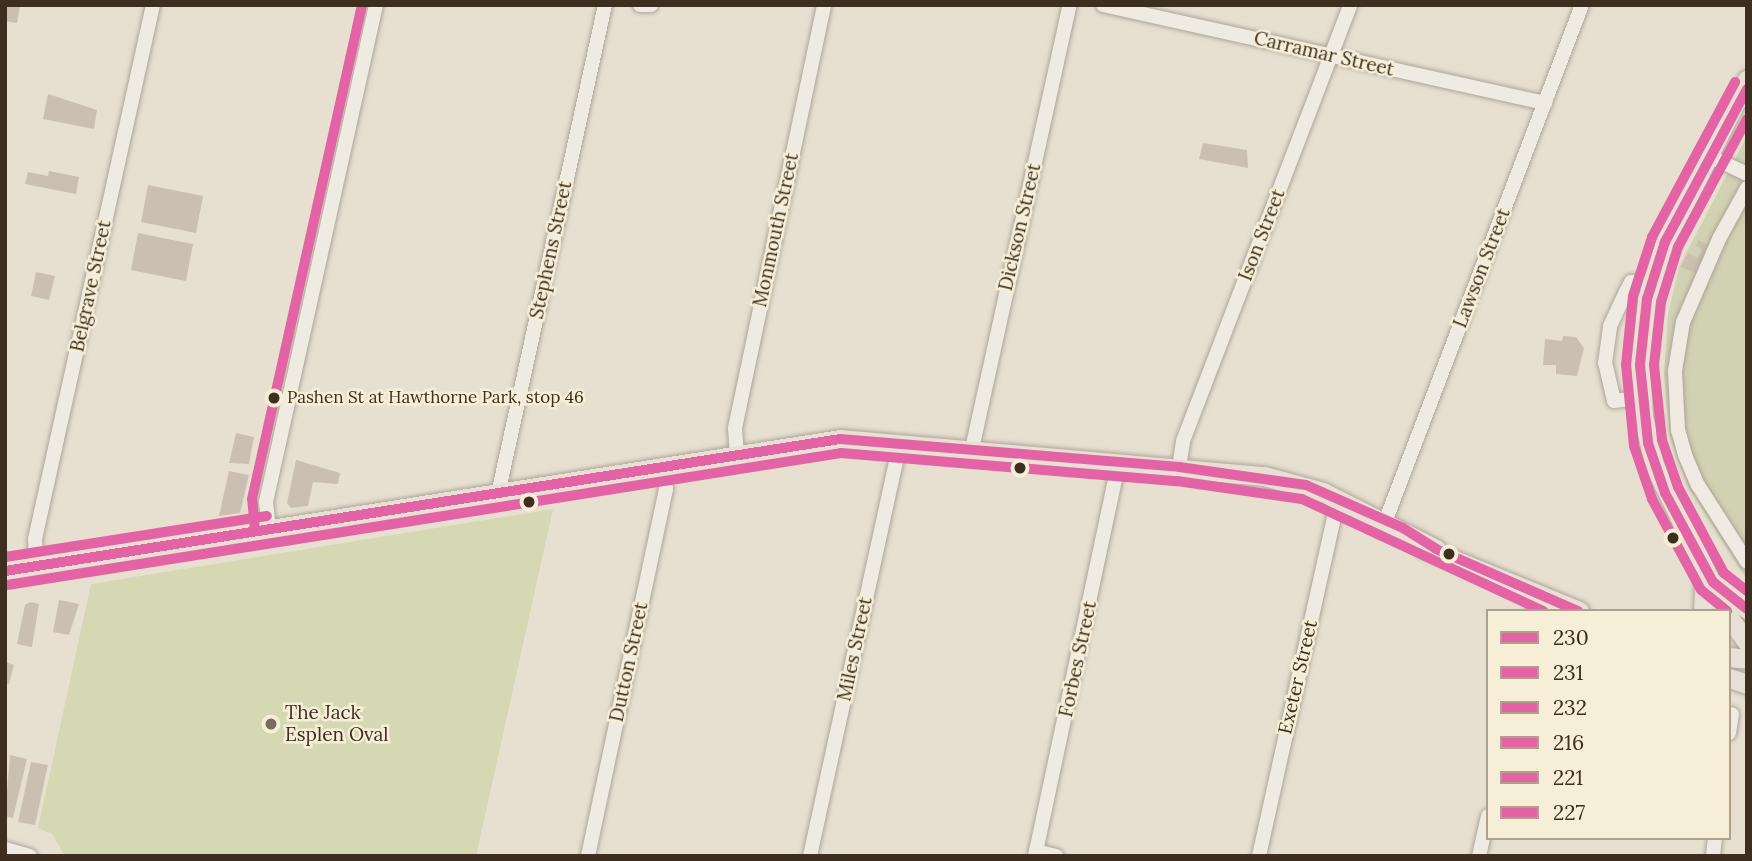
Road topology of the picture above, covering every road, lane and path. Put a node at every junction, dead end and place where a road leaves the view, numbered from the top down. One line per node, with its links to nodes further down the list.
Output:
1 (153, 5): 30 (street, Belgrave Street)
2 (376, 5): 28 (street)
3 (605, 5): 25 (street, Stephens Street)
4 (640, 5): 5 (street)
5 (651, 5)
6 (824, 5): 21 (street, Monmouth Street)
7 (1070, 5): 20 (street, Dickson Street)
8 (1103, 5): 11 (street, Carramar Street)
9 (1350, 5): 11 (street, Ison Street)
10 (1582, 5): 13 (street, Lawson Street)
11 (1331, 56): 13 (street, Carramar Street); 24 (street, Ison Street)
12 (1745, 87): 14 (main road)
13 (1545, 103): 27 (street, Lawson Street)
14 (1709, 156): 15 (street); 17 (main road)
15 (1747, 174)
16 (1747, 188): 29 (street)
17 (1651, 282): 18 (main road); 18 (street)
18 (1641, 398): 32 (main road)
19 (900, 443): 20 (main road); 21 (main road); 47 (street, Miles Street)
20 (972, 449): 22 (main road)
21 (737, 456): 23 (main road)
22 (1119, 462): 24 (main road); 44 (street, Forbes Street)
23 (663, 467): 25 (main road); 46 (street, Dutton Street)
24 (1179, 467): 26 (main road)
25 (498, 494): 28 (main road)
26 (1337, 505): 27 (main road); 49 (street, Exeter Street)
27 (1383, 526): 33 (main road)
28 (269, 530): 30 (main road)
29 (1747, 562)
30 (36, 567): 31 (main road)
31 (5, 572)
32 (1709, 575): 35 (main road); 36 (main road); 37 (main road)
33 (1535, 602): 34 (main road)
34 (1569, 609)
35 (1703, 609)
36 (1725, 609)
37 (1747, 610)
38 (1731, 621): 39 (main road)
39 (1747, 642)
40 (1732, 714): 41 (street)
41 (1731, 720)
42 (1486, 825): 50 (street)
43 (5, 849): 45 (street)
44 (1035, 853): 48 (street)
45 (30, 856)
46 (588, 856)
47 (810, 856)
48 (1056, 856)
49 (1259, 856)
50 (1479, 856)

